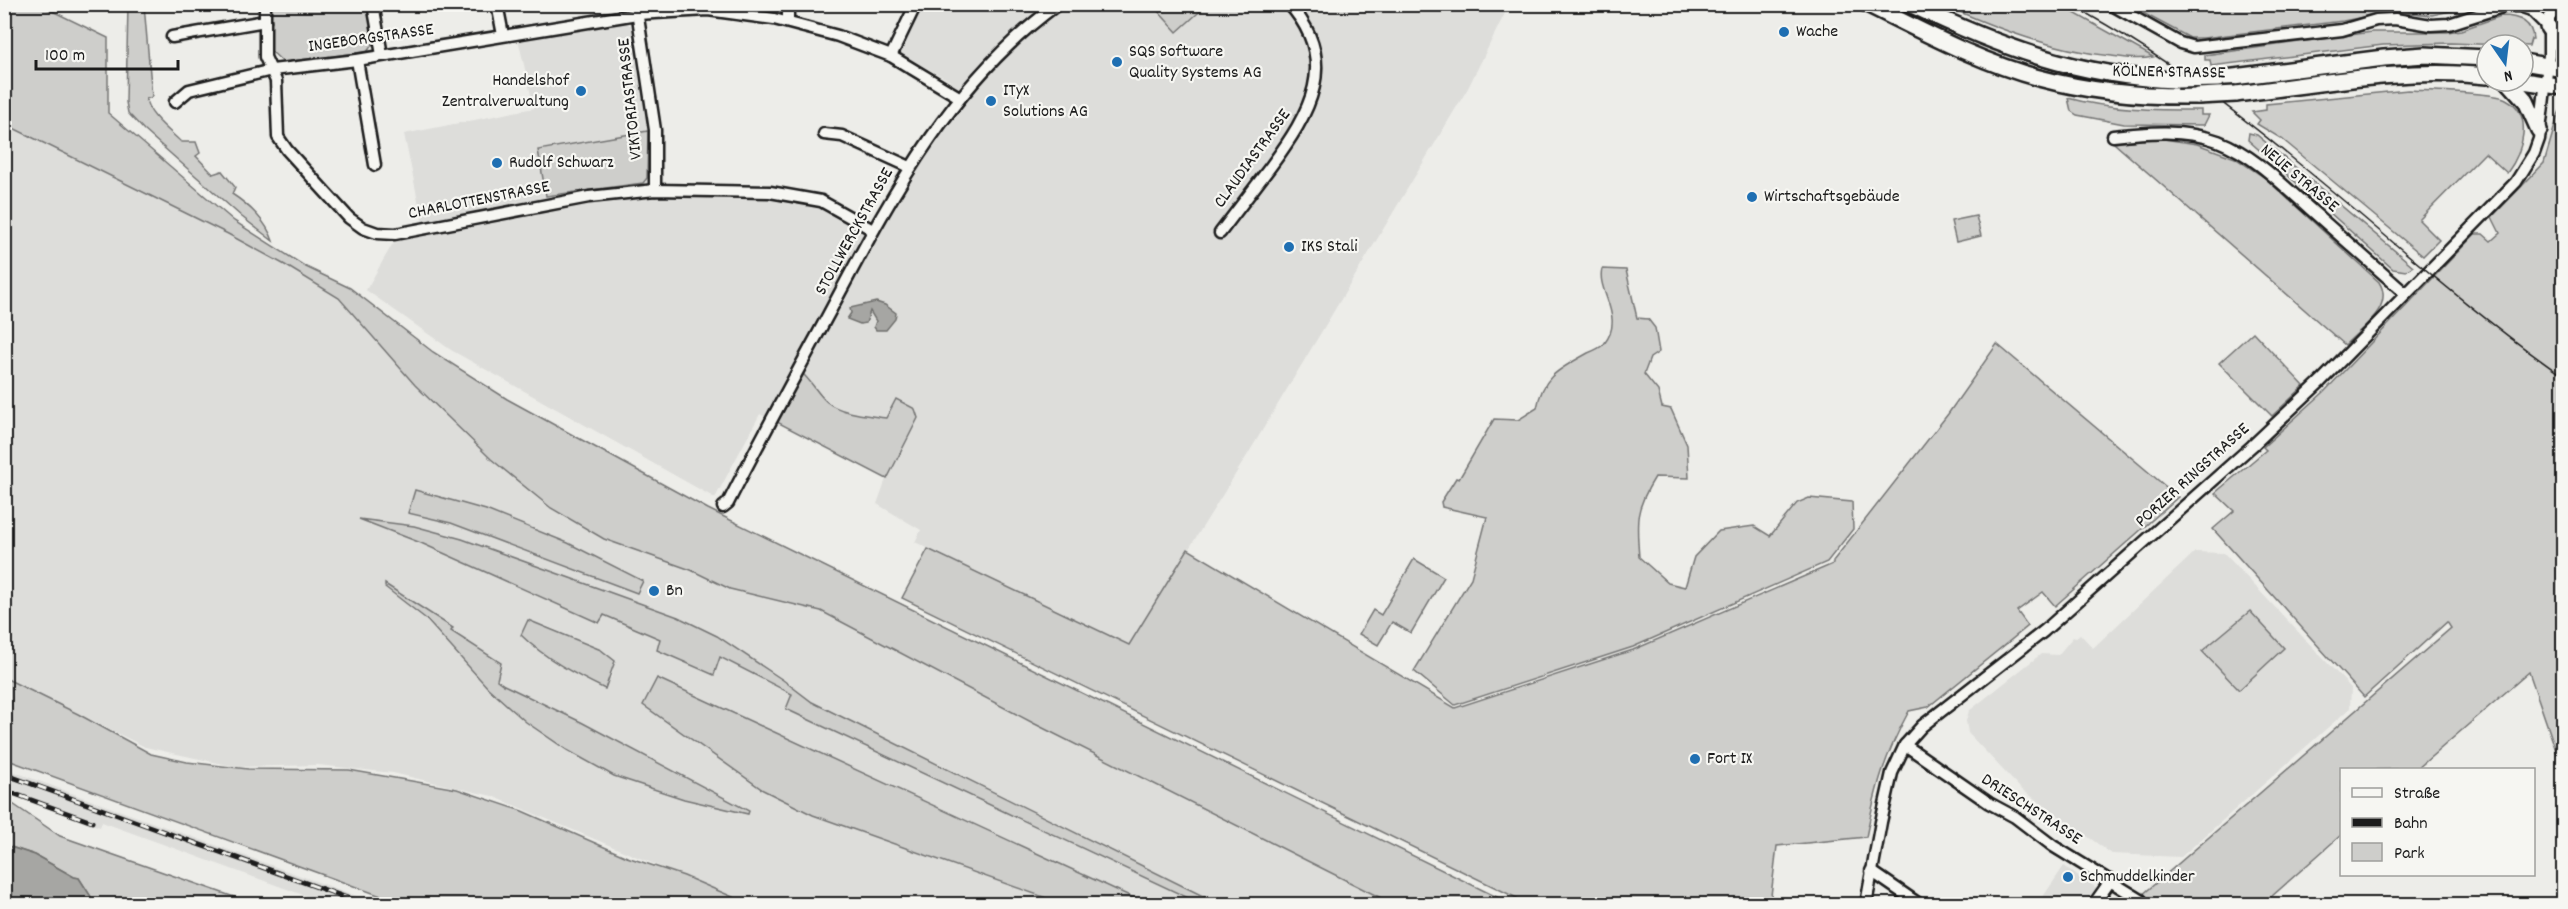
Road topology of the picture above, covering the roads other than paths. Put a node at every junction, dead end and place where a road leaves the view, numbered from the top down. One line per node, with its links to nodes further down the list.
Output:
1 (265, 4): 13 (street, CHARLOTTENSTRASSE)
2 (373, 4): 19 (street)
3 (497, 4): 16 (street)
4 (788, 4): 14 (street)
5 (916, 4): 20 (street)
6 (1058, 4): 32 (street, STOLLWERCKSTRASSE)
7 (1288, 4): 41 (street, CLAUDIASTRASSE)
8 (1866, 4): 27 (main road, KÖLNER STRASSE, bridge)
9 (1910, 4): 21 (main road, KÖLNER STRASSE, bridge)
10 (2110, 4): 15 (street)
11 (2561, 4): 15 (street)
12 (637, 9): 14 (street, INGEBORGSTRASSE); 16 (street, INGEBORGSTRASSE); 39 (street, VIKTORIASTRASSE)
13 (265, 21): 17 (street); 26 (street, CHARLOTTENSTRASSE)
14 (788, 22): 20 (street, INGEBORGSTRASSE)
15 (2548, 27): 18 (main road); 24 (street, PORZER RINGSTRASSE)
16 (503, 35): 19 (street, INGEBORGSTRASSE)
17 (171, 37)
18 (2564, 49)
19 (382, 56): 22 (street, INGEBORGSTRASSE)
20 (891, 56): 32 (street, INGEBORGSTRASSE)
21 (2475, 57)
22 (357, 60): 26 (street, INGEBORGSTRASSE); 37 (street)
23 (2535, 64): 24 (main road)
24 (2548, 66): 25 (main road); 29 (street, PORZER RINGSTRASSE)
25 (2564, 69)
26 (272, 70): 33 (street, INGEBORGSTRASSE); 39 (street, CHARLOTTENSTRASSE)
27 (2475, 75)
28 (2535, 83): 29 (main road)
29 (2545, 84): 30 (main road); 34 (street, PORZER RINGSTRASSE)
30 (2564, 87)
31 (2519, 93): 34 (main road)
32 (959, 97): 38 (street, STOLLWERCKSTRASSE)
33 (175, 102)
34 (2539, 130): 42 (street, PORZER RINGSTRASSE)
35 (824, 135): 38 (street)
36 (2113, 136): 42 (street, NEUE STRASSE)
37 (375, 165)
38 (909, 167): 40 (street, STOLLWERCKSTRASSE)
39 (655, 190): 40 (street, CHARLOTTENSTRASSE)
40 (873, 230): 43 (street, STOLLWERCKSTRASSE)
41 (1220, 233)
42 (2406, 294): 44 (street, PORZER RINGSTRASSE)
43 (723, 507)
44 (1905, 745): 45 (street, PORZER RINGSTRASSE); 46 (street, DRIESCHSTRASSE)
45 (1871, 872): 48 (street, PORZER RINGSTRASSE); 49 (street)
46 (2111, 880): 47 (street, DRIESCHSTRASSE); 50 (street)
47 (2140, 900)
48 (1866, 904)
49 (1919, 904)
50 (2094, 904)

